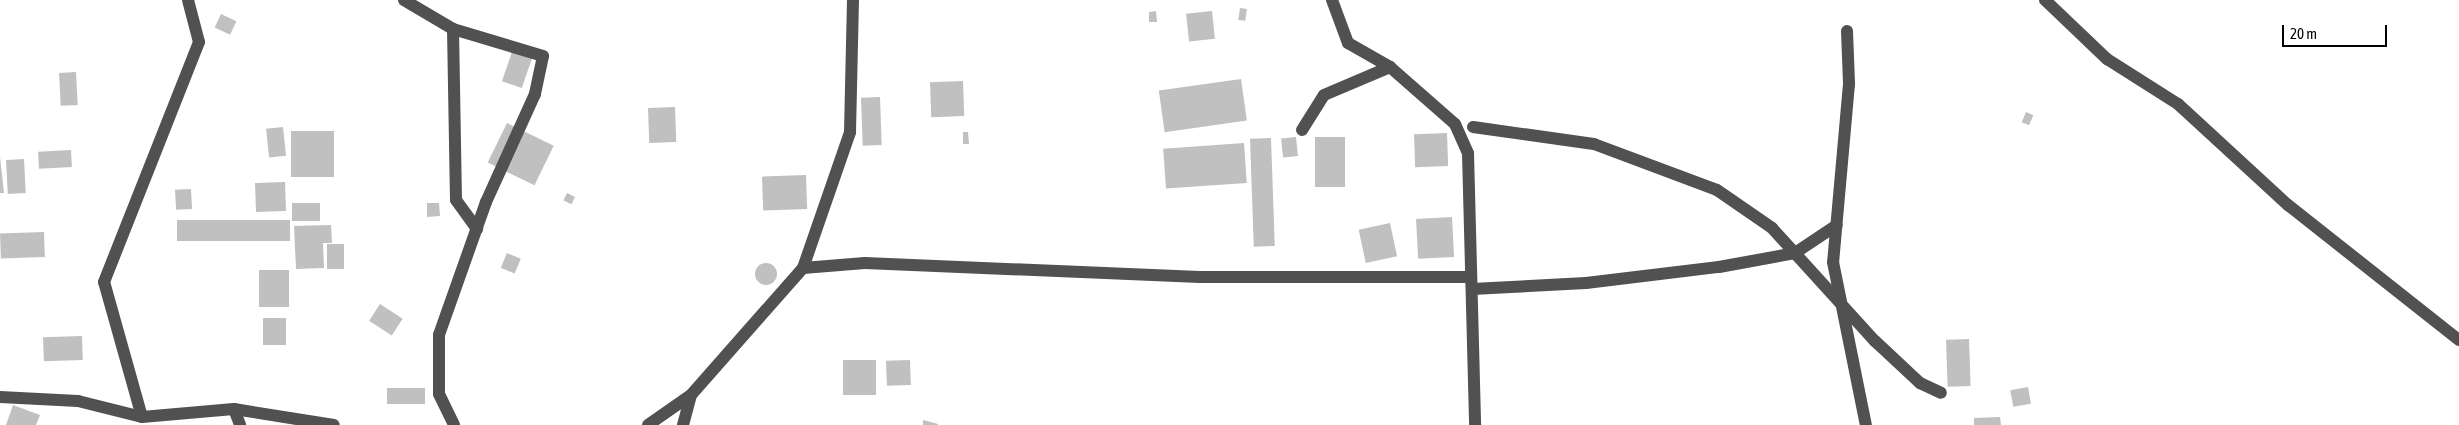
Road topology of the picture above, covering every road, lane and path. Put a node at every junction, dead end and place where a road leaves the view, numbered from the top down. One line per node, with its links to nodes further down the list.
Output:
1 (188, 0): 22 (street)
2 (404, 0): 6 (street)
3 (853, 0): 14 (street)
4 (1332, 0): 8 (street)
5 (2046, 0): 17 (street)
6 (453, 29): 12 (street); 12 (street)
7 (1847, 31): 11 (street)
8 (1390, 67): 10 (street); 15 (street)
9 (1473, 126): 13 (street)
10 (1302, 130)
11 (1837, 225): 13 (street); 16 (street)
12 (477, 229): 25 (street)
13 (1795, 253): 15 (street); 16 (street)
14 (803, 268): 15 (street); 19 (street)
15 (1472, 283): 28 (street)
16 (1839, 300): 18 (street); 29 (street)
17 (2459, 340)
18 (1941, 394)
19 (691, 395): 26 (street); 27 (street)
20 (0, 397): 22 (street)
21 (234, 409): 22 (street); 23 (street); 24 (street)
22 (142, 417)
23 (240, 425)
24 (334, 425)
25 (454, 425)
26 (648, 425)
27 (684, 425)
28 (1475, 425)
29 (1866, 425)

